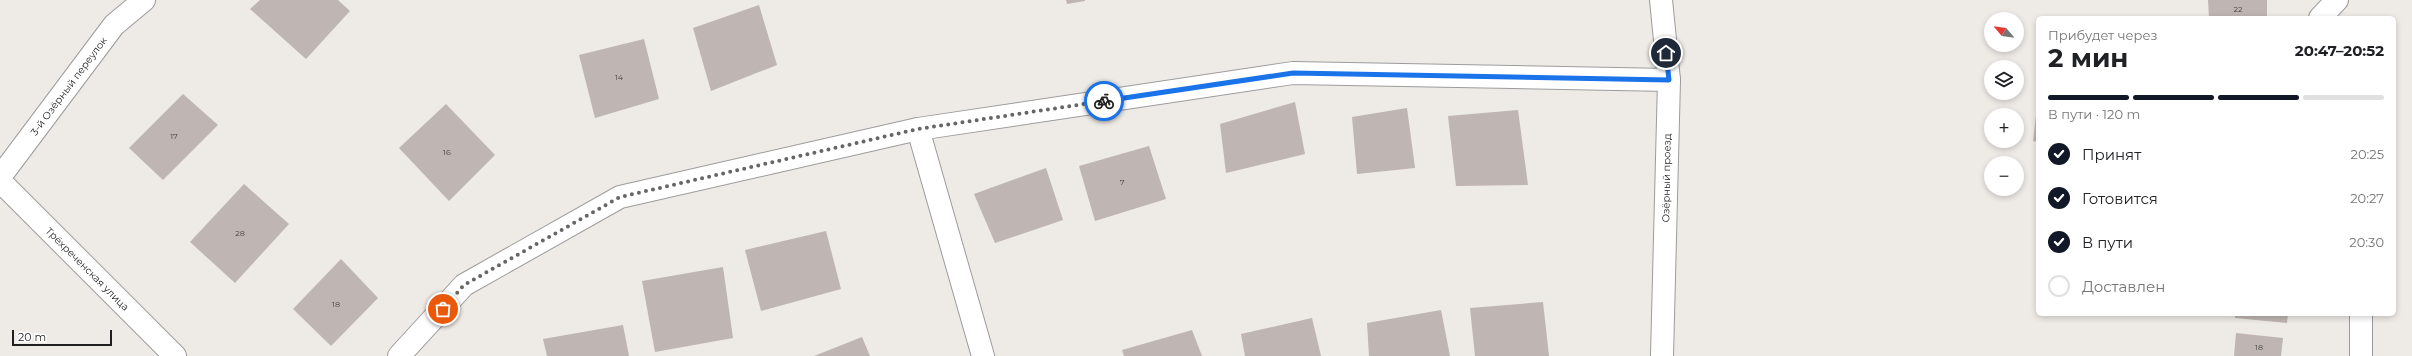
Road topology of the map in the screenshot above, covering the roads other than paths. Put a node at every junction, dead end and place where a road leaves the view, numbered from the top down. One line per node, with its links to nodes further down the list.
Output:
1 (144, 0): 7 (street, 3-й Озёрный переулок)
2 (1662, 0): 5 (street, Озёрный проезд)
3 (2337, 0): 4 (street)
4 (2322, 16)
5 (1669, 80): 6 (street); 13 (street, Озёрный проезд)
6 (918, 129): 11 (street); 12 (street)
7 (0, 177)
8 (0, 181): 10 (street, Трёхреченская улица)
9 (2361, 316): 14 (street)
10 (175, 356)
11 (400, 356)
12 (983, 356)
13 (1662, 356)
14 (2361, 356)

